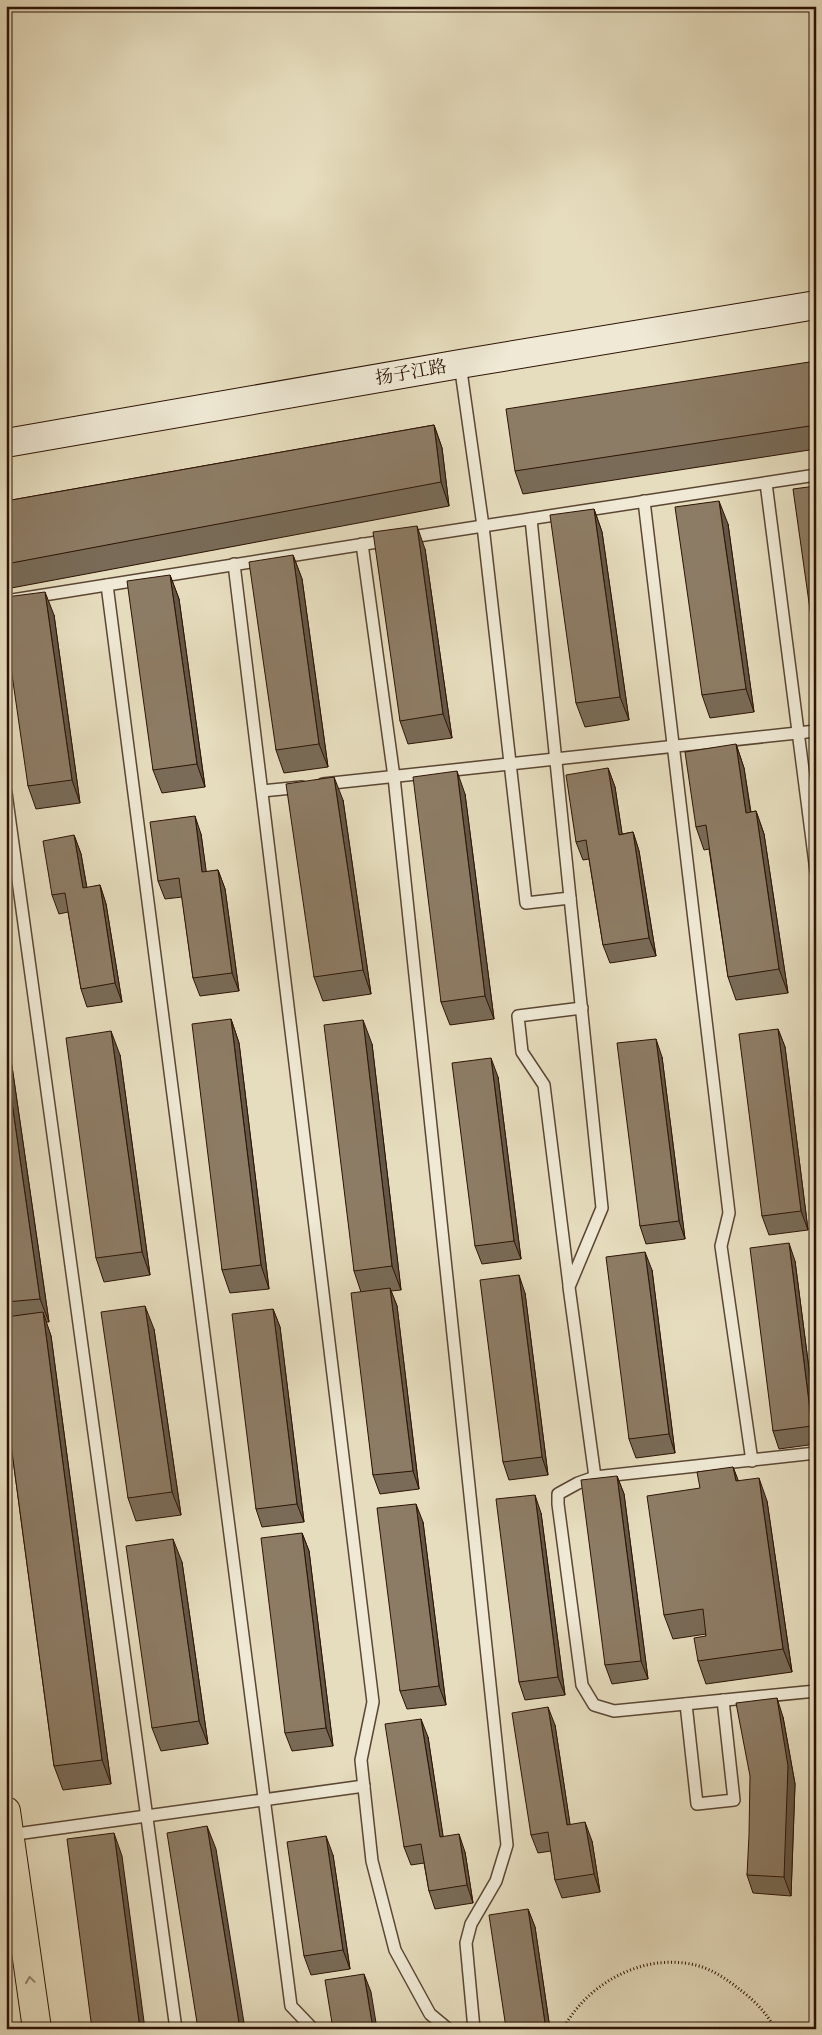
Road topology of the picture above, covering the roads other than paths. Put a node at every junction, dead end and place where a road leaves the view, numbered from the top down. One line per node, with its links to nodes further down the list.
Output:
1 (816, 305): 2 (street, 扬子江路)
2 (460, 364): 3 (street, 扬子江路); 8 (lane)
3 (6, 442)
4 (816, 475): 5 (lane)
5 (766, 483): 6 (lane); 14 (lane)
6 (644, 501): 7 (lane); 15 (lane)
7 (531, 519): 8 (lane); 16 (lane)
8 (483, 526): 9 (lane); 17 (lane)
9 (362, 544): 10 (lane); 18 (lane)
10 (234, 564): 11 (lane); 19 (lane)
11 (107, 585): 12 (lane); 32 (lane)
12 (6, 601)
13 (816, 731): 14 (lane)
14 (797, 733): 15 (lane); 21 (lane)
15 (673, 747): 16 (lane); 26 (lane)
16 (556, 759): 17 (lane); 22 (lane)
17 (510, 764): 18 (lane); 22 (lane)
18 (394, 777): 19 (lane); 41 (lane)
19 (262, 791): 31 (lane)
20 (6, 793): 33 (lane)
21 (816, 871)
22 (570, 898): 23 (lane)
23 (582, 1008): 24 (lane); 24 (lane)
24 (569, 1287): 27 (lane)
25 (816, 1454): 26 (lane)
26 (752, 1461): 27 (lane)
27 (595, 1477): 30 (lane)
28 (816, 1691): 29 (lane)
29 (723, 1700): 30 (lane); 30 (lane)
30 (686, 1704)
31 (364, 1786): 32 (lane); 35 (lane)
32 (263, 1800): 33 (lane); 38 (lane)
33 (146, 1816): 34 (lane); 37 (lane)
34 (7, 1827): 36 (main road, one-way to 34)
35 (430, 2014): 39 (lane); 40 (lane)
36 (37, 2029)
37 (176, 2029)
38 (313, 2029)
39 (432, 2029)
40 (448, 2029)
41 (474, 2029)

